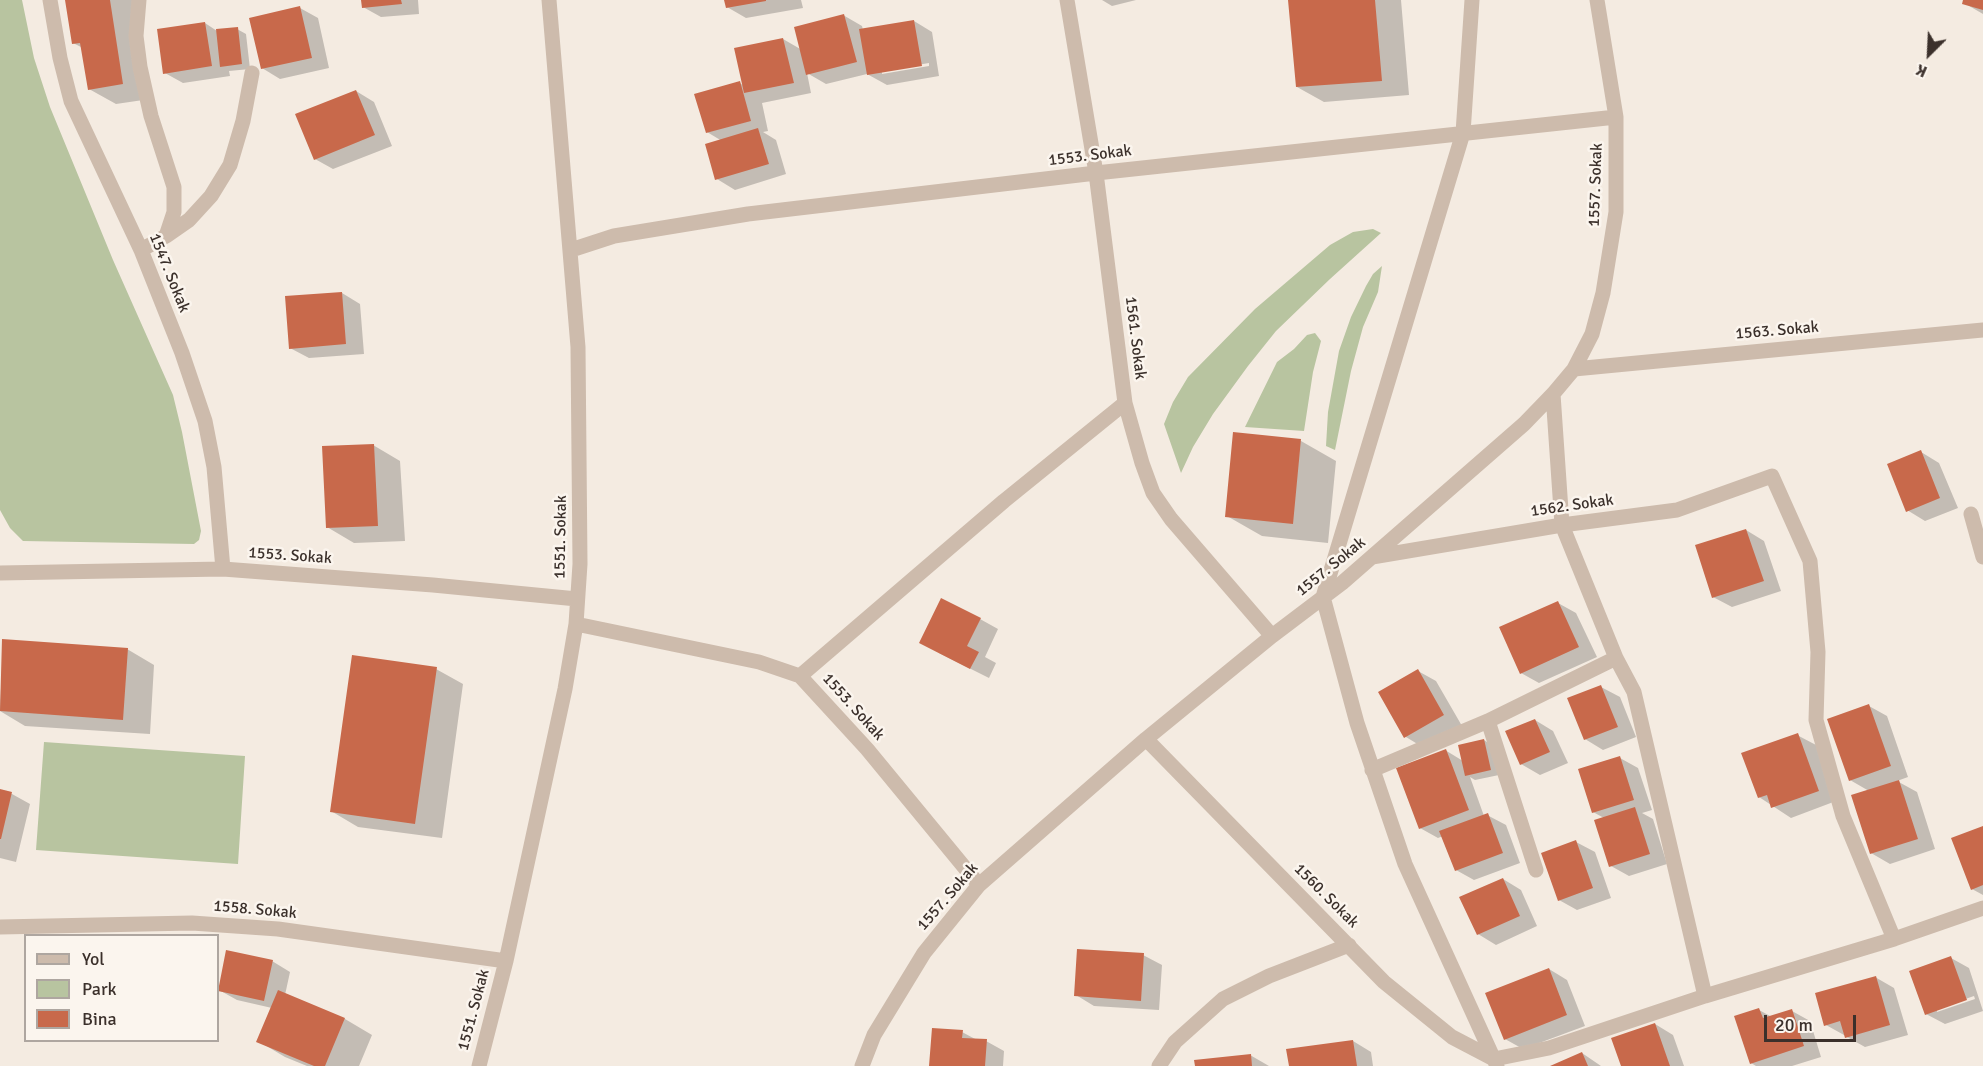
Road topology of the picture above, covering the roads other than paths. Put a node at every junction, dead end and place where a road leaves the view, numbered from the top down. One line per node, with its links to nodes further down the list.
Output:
1 (50, 0): 12 (street, 1547. Sokak)
2 (139, 0): 11 (street)
3 (549, 0): 13 (street, 1551. Sokak)
4 (1067, 0): 10 (street, 1561. Sokak)
5 (1472, 0): 9 (street)
6 (1597, 0): 8 (street, 1557. Sokak)
7 (252, 73): 11 (street)
8 (1616, 117): 9 (street, 1553. Sokak); 15 (street, 1557. Sokak)
9 (1463, 133): 10 (street, 1553. Sokak); 24 (street)
10 (1096, 173): 13 (street, 1553. Sokak); 17 (street, 1561. Sokak)
11 (166, 236): 12 (street)
12 (141, 250): 22 (street, 1547. Sokak)
13 (571, 250): 25 (street, 1551. Sokak)
14 (1983, 330): 15 (street, 1563. Sokak)
15 (1574, 369): 16 (street, 1557. Sokak)
16 (1553, 394): 19 (street); 20 (street, 1557. Sokak)
17 (1125, 403): 27 (street, 1561. Sokak); 29 (street)
18 (1971, 514): 21 (street)
19 (1562, 525): 20 (street, 1562. Sokak); 28 (street); 37 (street, 1562. Sokak)
20 (1372, 556): 24 (street, 1557. Sokak)
21 (1983, 557)
22 (223, 569): 23 (street, 1553. Sokak); 25 (street, 1553. Sokak)
23 (0, 573)
24 (1323, 597): 27 (street, 1557. Sokak); 32 (street)
25 (577, 599): 26 (street, 1551. Sokak)
26 (576, 624): 29 (street, 1553. Sokak); 39 (street, 1551. Sokak)
27 (1272, 636): 31 (street, 1557. Sokak)
28 (1616, 658): 30 (street); 40 (street)
29 (800, 676): 34 (street, 1553. Sokak)
30 (1488, 721): 32 (street); 33 (street)
31 (1146, 740): 34 (street, 1557. Sokak); 38 (street, 1560. Sokak)
32 (1372, 770): 41 (street)
33 (1536, 870)
34 (979, 885): 43 (street, 1557. Sokak)
35 (1983, 908): 37 (street)
36 (0, 927): 39 (street, 1558. Sokak)
37 (1894, 939): 40 (street)
38 (1348, 945): 41 (street, 1560. Sokak); 44 (street)
39 (506, 961): 42 (street, 1551. Sokak)
40 (1705, 996): 41 (street)
41 (1495, 1063)
42 (478, 1066)
43 (862, 1066)
44 (1159, 1066)

